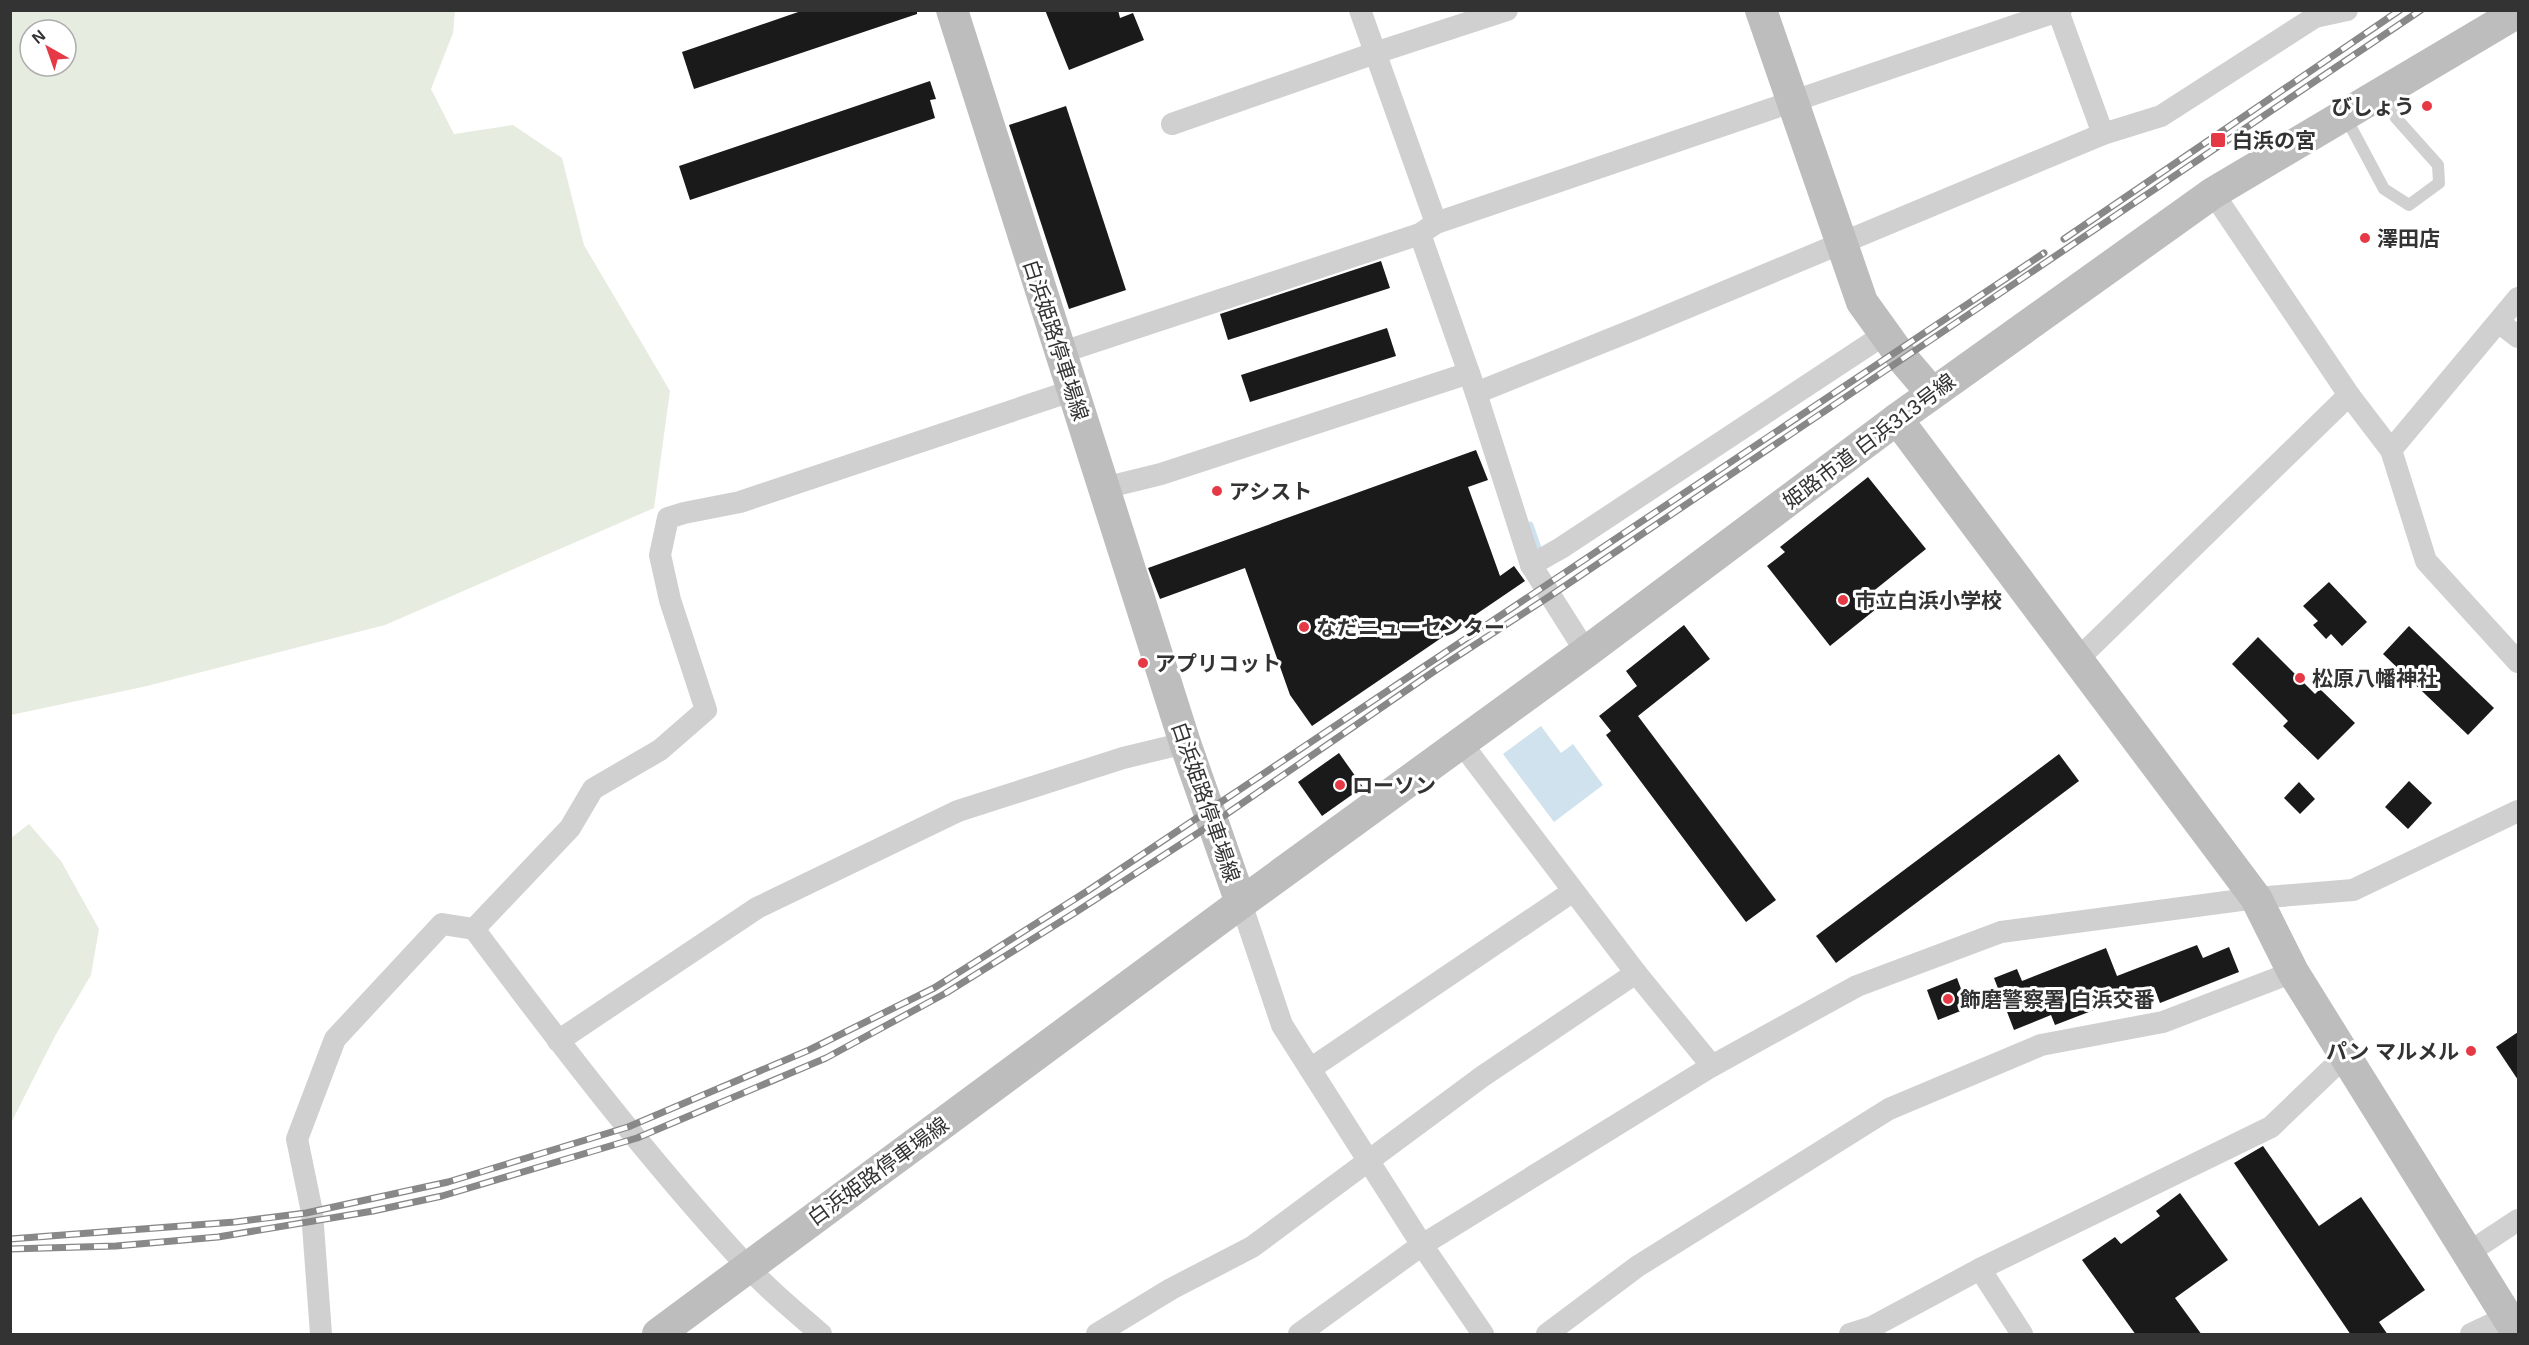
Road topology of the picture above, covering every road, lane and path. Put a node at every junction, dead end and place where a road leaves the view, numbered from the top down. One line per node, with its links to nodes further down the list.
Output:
1 (952, 10): 21 (street, 白浜姫路停車場線)
2 (1360, 10): 8 (street)
3 (1507, 10): 8 (street)
4 (1761, 10): 10 (street)
5 (2347, 10): 13 (street)
6 (2060, 11): 10 (street); 13 (street)
7 (2518, 12): 9 (street, 姫路市道 白浜313号線)
8 (1375, 53): 12 (street); 15 (street)
9 (2382, 93): 11 (street, 姫路市道 白浜313号線); 11 (lane)
10 (1792, 103): 15 (street); 16 (street)
11 (2344, 115): 14 (street, 姫路市道 白浜313号線)
12 (1172, 124)
13 (2103, 134): 16 (street)
14 (2212, 193): 24 (street, 姫路市道 白浜313号線); 25 (street)
15 (1428, 228): 21 (street); 22 (street)
16 (1841, 244): 19 (street); 22 (street)
17 (2518, 298): 18 (street)
18 (2500, 323): 20 (street); 27 (street)
19 (1885, 334): 24 (street); 29 (street)
20 (2518, 337)
21 (1060, 353): 23 (street, 白浜姫路停車場線)
22 (1472, 383): 28 (street); 29 (street)
23 (1071, 391): 28 (street, 白浜姫路停車場線); 39 (street)
24 (1932, 393): 26 (street, 姫路市道 白浜313号線)
25 (2349, 394): 27 (street); 31 (street)
26 (1896, 419): 30 (street, 姫路市道 白浜313号線); 31 (street)
27 (2391, 450): 32 (street)
28 (1104, 488): 33 (street, 白浜姫路停車場線)
29 (1531, 565): 30 (street)
30 (1586, 652): 34 (street, 姫路市道 白浜313号線)
31 (2077, 660): 37 (street)
32 (2518, 662)
33 (1185, 743): 38 (street, 白浜姫路停車場線); 42 (street)
34 (1462, 744): 36 (street); 38 (street, 姫路市道 白浜313号線)
35 (2518, 811): 37 (street)
36 (1572, 892): 41 (street); 45 (street)
37 (2256, 898): 40 (street); 44 (street)
38 (1241, 903): 45 (street); 50 (street, 白浜姫路停車場線)
39 (474, 928): 42 (street); 53 (street)
40 (2293, 972): 43 (street); 59 (street)
41 (1635, 974): 44 (street); 46 (street)
42 (558, 1041): 50 (street)
43 (2345, 1056): 49 (street); 51 (street)
44 (1712, 1066): 48 (street)
45 (1310, 1069): 46 (street)
46 (1369, 1161): 48 (street); 56 (street)
47 (2518, 1221): 49 (street)
48 (1422, 1245): 57 (street); 58 (street)
49 (2468, 1253): 52 (street)
50 (748, 1268): 54 (street, 白浜姫路停車場線); 55 (street)
51 (1980, 1269): 60 (street); 61 (street)
52 (2512, 1326): 62 (street)
53 (321, 1335)
54 (658, 1335)
55 (820, 1335)
56 (1097, 1335)
57 (1299, 1335)
58 (1483, 1335)
59 (1547, 1335)
60 (1850, 1335)
61 (2022, 1335)
62 (2471, 1335)

